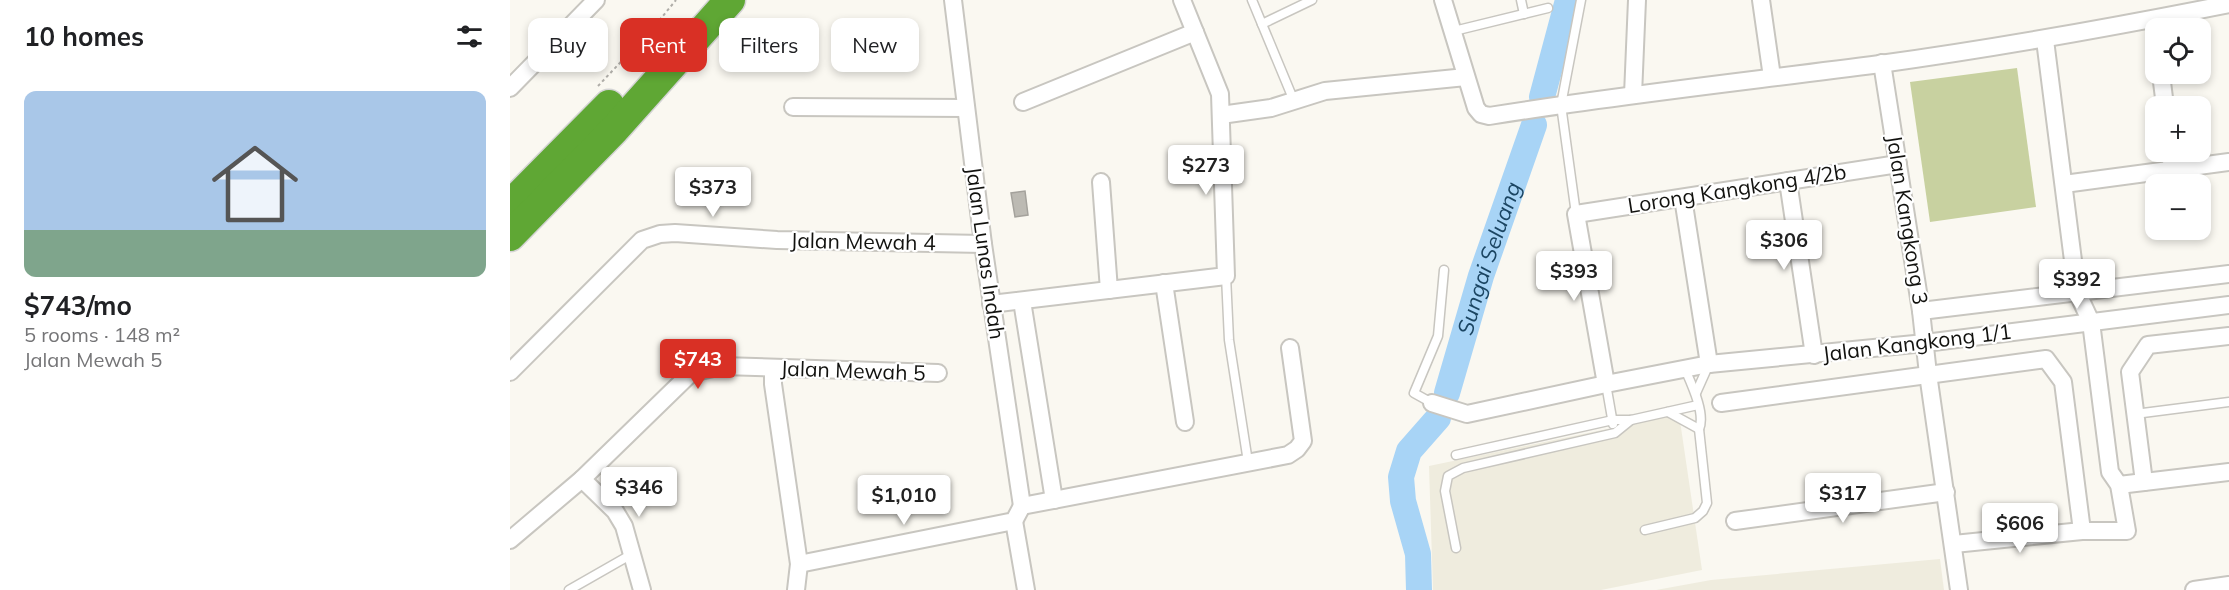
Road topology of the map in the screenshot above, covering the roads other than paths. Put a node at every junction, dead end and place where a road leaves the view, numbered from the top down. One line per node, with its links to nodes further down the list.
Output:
1 (596, 0): 25 (street)
2 (702, 0): 41 (highway)
3 (730, 0): 43 (highway)
4 (953, 0): 31 (street, Jalan Lunas Indah)
5 (1182, 0): 20 (street)
6 (1252, 0): 17 (lane)
7 (1312, 0): 17 (lane)
8 (1443, 0): 19 (street)
9 (1521, 0): 15 (lane)
10 (1581, 0): 29 (lane)
11 (1637, 0): 26 (street)
12 (1761, 0): 24 (street)
13 (2229, 4): 16 (street)
14 (1548, 8): 15 (lane)
15 (1524, 14): 19 (lane)
16 (2175, 18)
17 (1262, 24): 27 (lane)
18 (2145, 25): 21 (street)
19 (1454, 31): 23 (street)
20 (1195, 32): 28 (street); 32 (street)
21 (2046, 39): 22 (street); 39 (street)
22 (1882, 63): 24 (street); 35 (street, Jalan Kangkong 3)
23 (1466, 77): 27 (street); 29 (street)
24 (1772, 77): 26 (street)
25 (510, 88)
26 (1633, 95): 29 (street)
27 (1294, 101): 32 (street)
28 (1023, 102)
29 (1555, 106): 42 (lane)
30 (793, 107): 31 (street)
31 (966, 108): 44 (street, Jalan Lunas Indah)
32 (1221, 115): 47 (street)
33 (2171, 162): 36 (street)
34 (2229, 162): 36 (street)
35 (1898, 164): 38 (street, Lorong Kangkong 4/2b); 54 (street, Jalan Kangkong 3)
36 (2172, 169): 39 (street)
37 (1101, 182): 49 (street)
38 (1788, 182): 40 (street, Lorong Kangkong 4/2b); 59 (street)
39 (2064, 184): 50 (street)
40 (1683, 198): 42 (street, Lorong Kangkong 4/2b); 60 (street)
41 (510, 205)
42 (1576, 214): 66 (street)
43 (510, 236)
44 (982, 244): 52 (street, Jalan Lunas Indah); 63 (street, Jalan Mewah 4)
45 (1444, 270): 69 (lane)
46 (2229, 274): 50 (street)
47 (1226, 276): 48 (street); 80 (lane)
48 (1164, 283): 49 (street); 76 (street)
49 (1109, 290): 51 (street)
50 (2077, 292): 54 (street); 55 (street)
51 (1022, 301): 52 (street); 86 (street)
52 (991, 304): 87 (street, Jalan Lunas Indah)
53 (2229, 305): 55 (street, Jalan Kangkong 1/1)
54 (1922, 311): 57 (street, Jalan Kangkong 3)
55 (2091, 322): 57 (street, Jalan Kangkong 1/1); 84 (street)
56 (2229, 336): 73 (street)
57 (1925, 343): 59 (street, Jalan Kangkong 1/1); 65 (street, Jalan Kangkong 3)
58 (1290, 348): 80 (street)
59 (1814, 355): 60 (street, Jalan Kangkong 1/1)
60 (1709, 364): 62 (street, Jalan Kangkong 1/1); 67 (lane)
61 (773, 369): 64 (street, Jalan Mewah 5); 82 (street, Jalan Mewah 5); 95 (street)
62 (1685, 369): 66 (street, Jalan Kangkong 1/1); 67 (lane)
63 (510, 372)
64 (938, 373)
65 (1928, 374): 70 (street); 85 (street, Jalan Kangkong 3); 90 (street)
66 (1606, 384): 69 (street, Jalan Kangkong 1/1); 74 (lane)
67 (1696, 393): 71 (lane)
68 (2229, 402): 73 (lane)
69 (1432, 403)
70 (1721, 403)
71 (1698, 405): 72 (lane); 77 (lane)
72 (1668, 411): 75 (lane); 77 (lane)
73 (2135, 414): 83 (street)
74 (1613, 420): 75 (lane); 78 (lane); 79 (lane)
75 (1631, 420): 78 (lane)
76 (1185, 422)
77 (1699, 429): 89 (lane)
78 (1615, 433): 93 (lane)
79 (1456, 455)
80 (1248, 462): 86 (street)
81 (2229, 472): 83 (street)
82 (582, 479): 91 (street, Jalan Mewah 5); 94 (street)
83 (2144, 482): 84 (street)
84 (2119, 485): 90 (street)
85 (1946, 492): 88 (street); 92 (street, Jalan Kangkong 3)
86 (1054, 500): 87 (street)
87 (1018, 514): 95 (street); 100 (street, Jalan Lunas Indah)
88 (1735, 521)
89 (1645, 530)
90 (2082, 531): 92 (street)
91 (510, 540)
92 (1954, 544): 101 (street, Jalan Kangkong 3)
93 (1456, 548)
94 (632, 554): 97 (lane); 98 (street)
95 (800, 564): 99 (street)
96 (2229, 585): 102 (street)
97 (568, 590)
98 (642, 590)
99 (796, 590)
100 (1026, 590)
101 (1959, 590)
102 (2194, 590)

